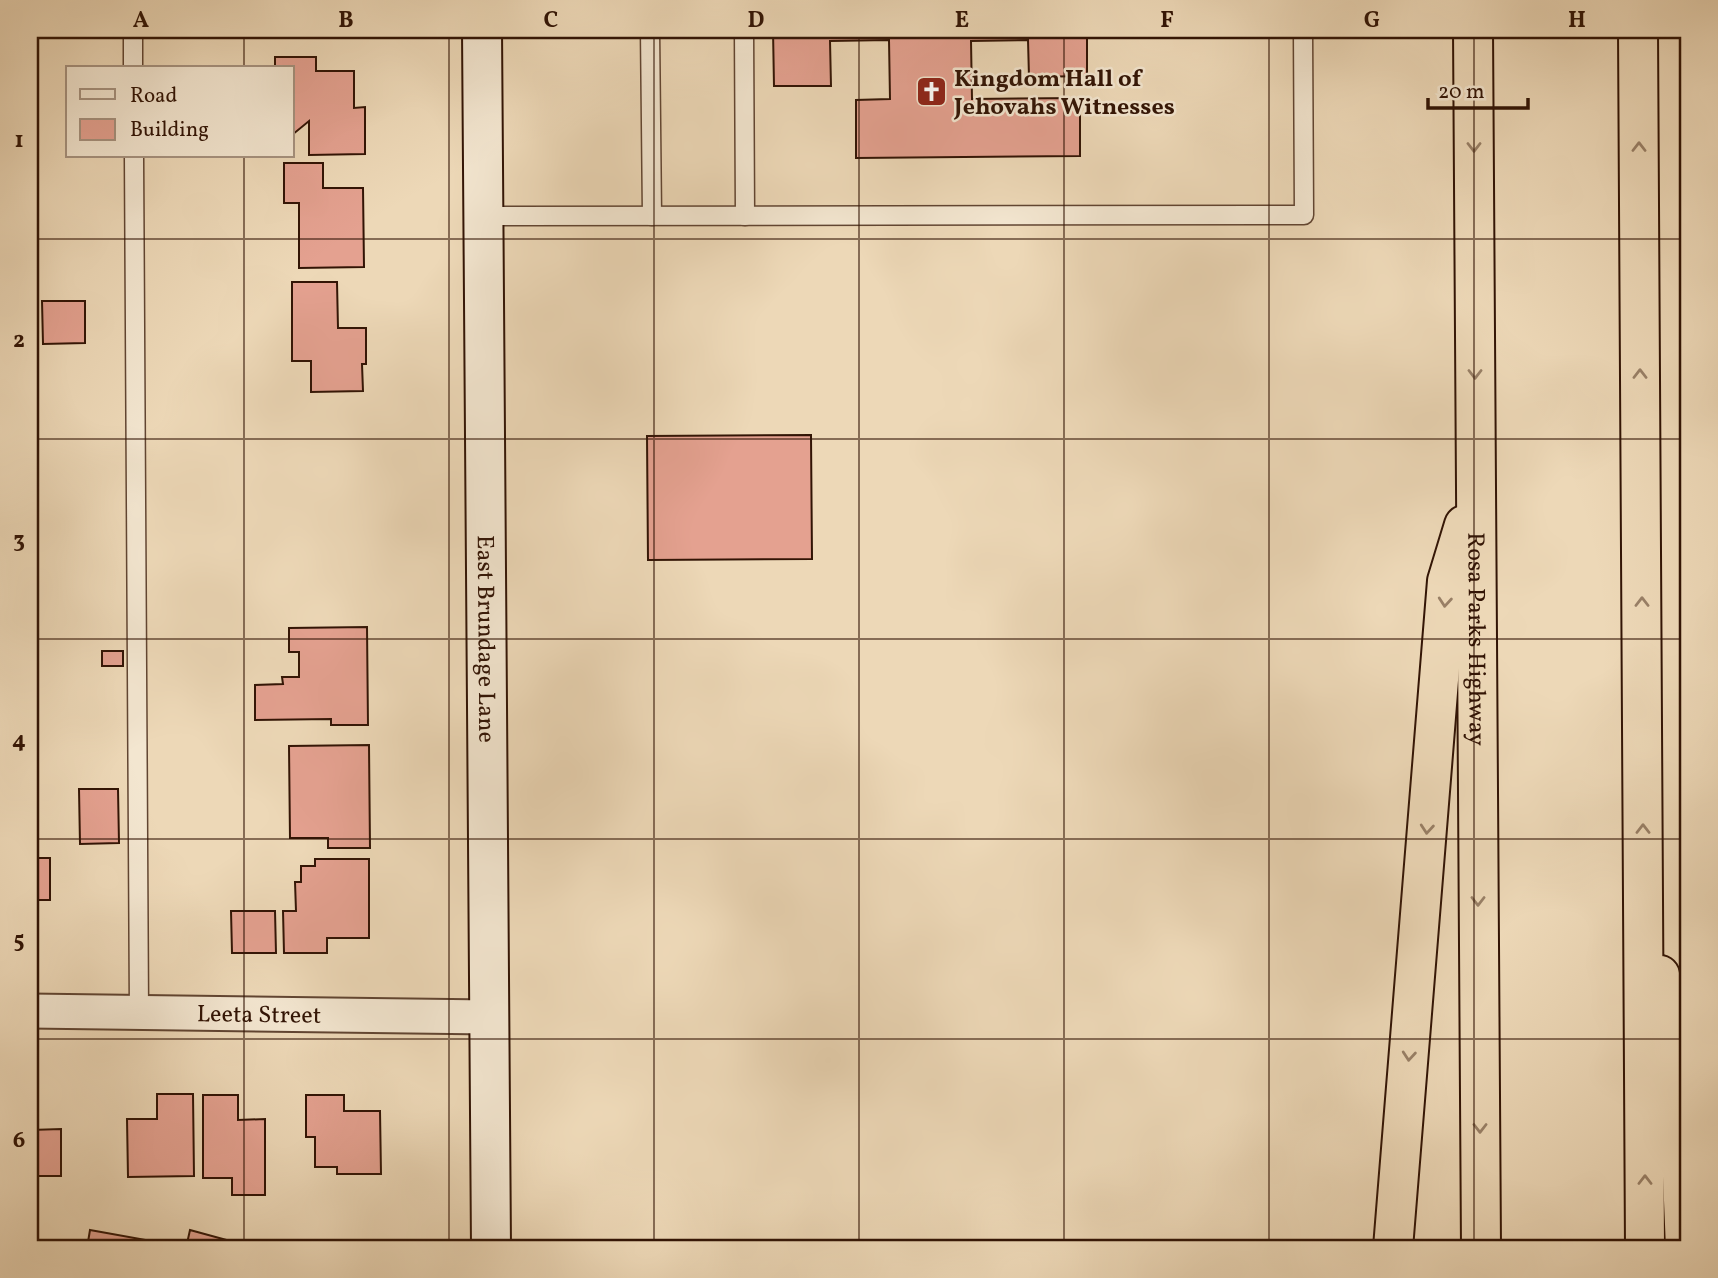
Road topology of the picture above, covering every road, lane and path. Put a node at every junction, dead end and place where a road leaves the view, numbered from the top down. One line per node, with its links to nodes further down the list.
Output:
1 (133, 30): 8 (lane)
2 (482, 30): 10 (main road, East Brundage Lane)
3 (650, 30): 11 (lane)
4 (744, 30): 12 (lane)
5 (1303, 30): 12 (lane)
6 (1473, 30): 13 (highway, Rosa Parks Highway, one-way to 13)
7 (1638, 30): 14 (highway, one-way to 7)
8 (133, 66)
9 (134, 158): 16 (lane)
10 (484, 216): 11 (lane); 17 (main road, East Brundage Lane)
11 (652, 216): 12 (lane)
12 (745, 216)
13 (1475, 489): 19 (highway, one-way to 19); 20 (highway, Rosa Parks Highway, one-way to 20)
14 (1644, 898): 21 (highway, one-way to 14); 22 (highway)
15 (30, 1011): 16 (street, Leeta Street)
16 (139, 1012): 17 (street, Leeta Street)
17 (490, 1017): 18 (main road, East Brundage Lane)
18 (491, 1248)
19 (1393, 1248)
20 (1481, 1248)
21 (1645, 1248)
22 (1685, 1248)

